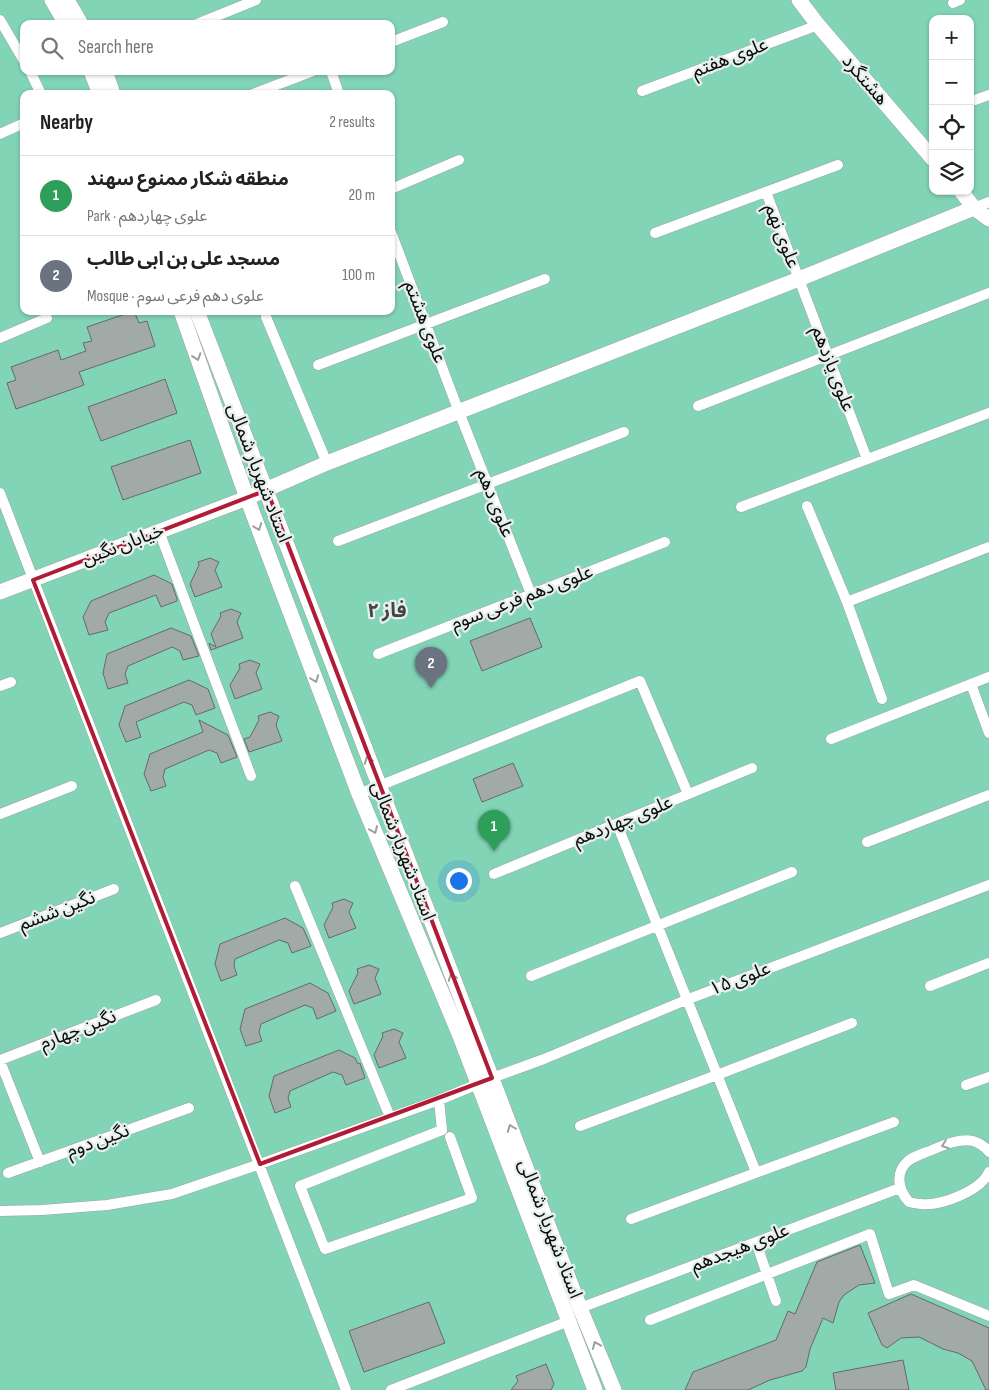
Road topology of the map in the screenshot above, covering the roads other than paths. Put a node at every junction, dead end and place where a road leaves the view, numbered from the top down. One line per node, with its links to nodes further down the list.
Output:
1 (52, 0): 7 (street)
2 (67, 0): 8 (street)
3 (256, 0): 5 (street)
4 (799, 0): 11 (street, هشتگرد)
5 (242, 3): 9 (street)
6 (0, 20): 13 (street)
7 (64, 20)
8 (79, 20)
9 (206, 20)
10 (442, 22): 12 (street)
11 (818, 25): 24 (street, علوی هفتم); 29 (street, هشتگرد)
12 (395, 40)
13 (20, 54)
14 (32, 75): 19 (street)
15 (93, 75): 20 (street)
16 (106, 75): 21 (street)
17 (303, 75): 22 (street)
18 (332, 75): 23 (street)
19 (39, 90)
20 (98, 90)
21 (112, 90)
22 (263, 90)
23 (338, 90)
24 (642, 91)
25 (989, 95): 26 (street)
26 (975, 100)
27 (20, 125): 28 (street)
28 (0, 134)
29 (929, 154)
30 (459, 160): 32 (street)
31 (838, 165): 33 (street)
32 (395, 187)
33 (766, 192): 38 (street); 41 (street, علوی نهم)
34 (963, 195): 36 (street)
35 (989, 202): 36 (street)
36 (974, 208): 37 (street); 41 (street, خیابان نگین)
37 (989, 219)
38 (654, 233)
39 (395, 243): 47 (street, علوی هشتم)
40 (545, 279): 47 (street)
41 (799, 279): 49 (street, علوی یازدهم); 52 (street, خیابان نگین)
42 (989, 293): 49 (street)
43 (182, 315): 60 (street, استاد شهریار شمالی, one-way to 60)
44 (199, 315): 58 (street, استاد شهریار شمالی)
45 (266, 317): 56 (street)
46 (47, 318): 48 (street)
47 (426, 325): 50 (street); 52 (street, علوی هشتم)
48 (0, 338)
49 (828, 357): 51 (street); 55 (street, علوی یازدهم)
50 (318, 365)
51 (698, 406)
52 (459, 412): 56 (street, خیابان نگین); 57 (street, علوی دهم)
53 (989, 413): 55 (street)
54 (624, 432): 57 (street)
55 (867, 459): 62 (street)
56 (328, 463): 58 (street, خیابان نگین)
57 (488, 485): 64 (street); 69 (street, علوی دهم)
58 (267, 490): 60 (street, خیابان نگین); 82 (street, استاد شهریار شمالی, one-way to 58)
59 (0, 493): 67 (street)
60 (247, 498): 63 (street, خیابان نگین); 83 (street, استاد شهریار شمالی, one-way to 83)
61 (807, 506): 70 (street)
62 (741, 507)
63 (160, 531): 67 (street, خیابان نگین); 80 (street)
64 (338, 541)
65 (665, 542): 69 (street, علوی دهم فرعی سوم)
66 (989, 547): 70 (street)
67 (33, 580): 68 (street, خیابان نگین); 116 (street)
68 (0, 592)
69 (531, 594): 71 (street, علوی دهم فرعی سوم)
70 (847, 602): 76 (street)
71 (378, 654)
72 (989, 677): 74 (street)
73 (11, 682): 75 (street)
74 (971, 684): 77 (street); 78 (street)
75 (0, 686)
76 (882, 699)
77 (989, 733)
78 (831, 738)
79 (752, 768): 84 (street, علوی چهاردهم)
80 (252, 776)
81 (72, 786): 86 (street)
82 (378, 788): 83 (street); 84 (street); 105 (street, استاد شهریار شمالی, one-way to 82)
83 (359, 794): 106 (street, استاد شهریار شمالی, one-way to 106)
84 (688, 794): 87 (street, علوی چهاردهم)
85 (989, 795): 88 (street)
86 (0, 814)
87 (617, 824): 90 (street, علوی چهاردهم); 94 (street)
88 (867, 842)
89 (792, 872): 94 (street)
90 (494, 874)
91 (989, 885): 100 (street, علوی ۱۵)
92 (295, 886): 110 (street)
93 (114, 889): 95 (street, نگین ششم)
94 (658, 926): 97 (street); 100 (street)
95 (0, 934)
96 (989, 963): 98 (street)
97 (532, 976)
98 (930, 986)
99 (156, 1000): 102 (street, نگین چهارم)
100 (686, 1000): 103 (street); 105 (street, علوی ۱۵)
101 (852, 1023): 103 (street)
102 (0, 1060): 115 (street)
103 (717, 1076): 112 (street); 117 (street)
104 (989, 1077): 107 (street)
105 (492, 1078): 106 (street); 126 (street, استاد شهریار شمالی, one-way to 105)
106 (478, 1084): 108 (street); 129 (street, استاد شهریار شمالی)
107 (966, 1085)
108 (439, 1100): 110 (street); 113 (street)
109 (189, 1108): 115 (street, نگین دوم)
110 (390, 1117): 116 (street)
111 (894, 1122): 117 (street)
112 (580, 1126)
113 (450, 1137)
114 (989, 1152): 120 (street, one-way to 120)
115 (40, 1162): 119 (street, نگین دوم)
116 (260, 1164): 121 (street); 130 (street)
117 (756, 1172): 122 (street)
118 (989, 1172): 120 (street)
119 (8, 1173)
120 (900, 1188): 123 (street, علوی هیجدهم)
121 (0, 1211)
122 (631, 1219)
123 (756, 1242): 124 (street); 126 (street, علوی هیجدهم)
124 (767, 1274): 125 (street); 127 (street); 128 (street)
125 (776, 1301)
126 (580, 1308): 133 (street, استاد شهریار شمالی, one-way to 126)
127 (989, 1316)
128 (650, 1320)
129 (569, 1321): 131 (street); 132 (street, استاد شهریار شمالی)
130 (346, 1390)
131 (391, 1390)
132 (595, 1390)
133 (614, 1390)

